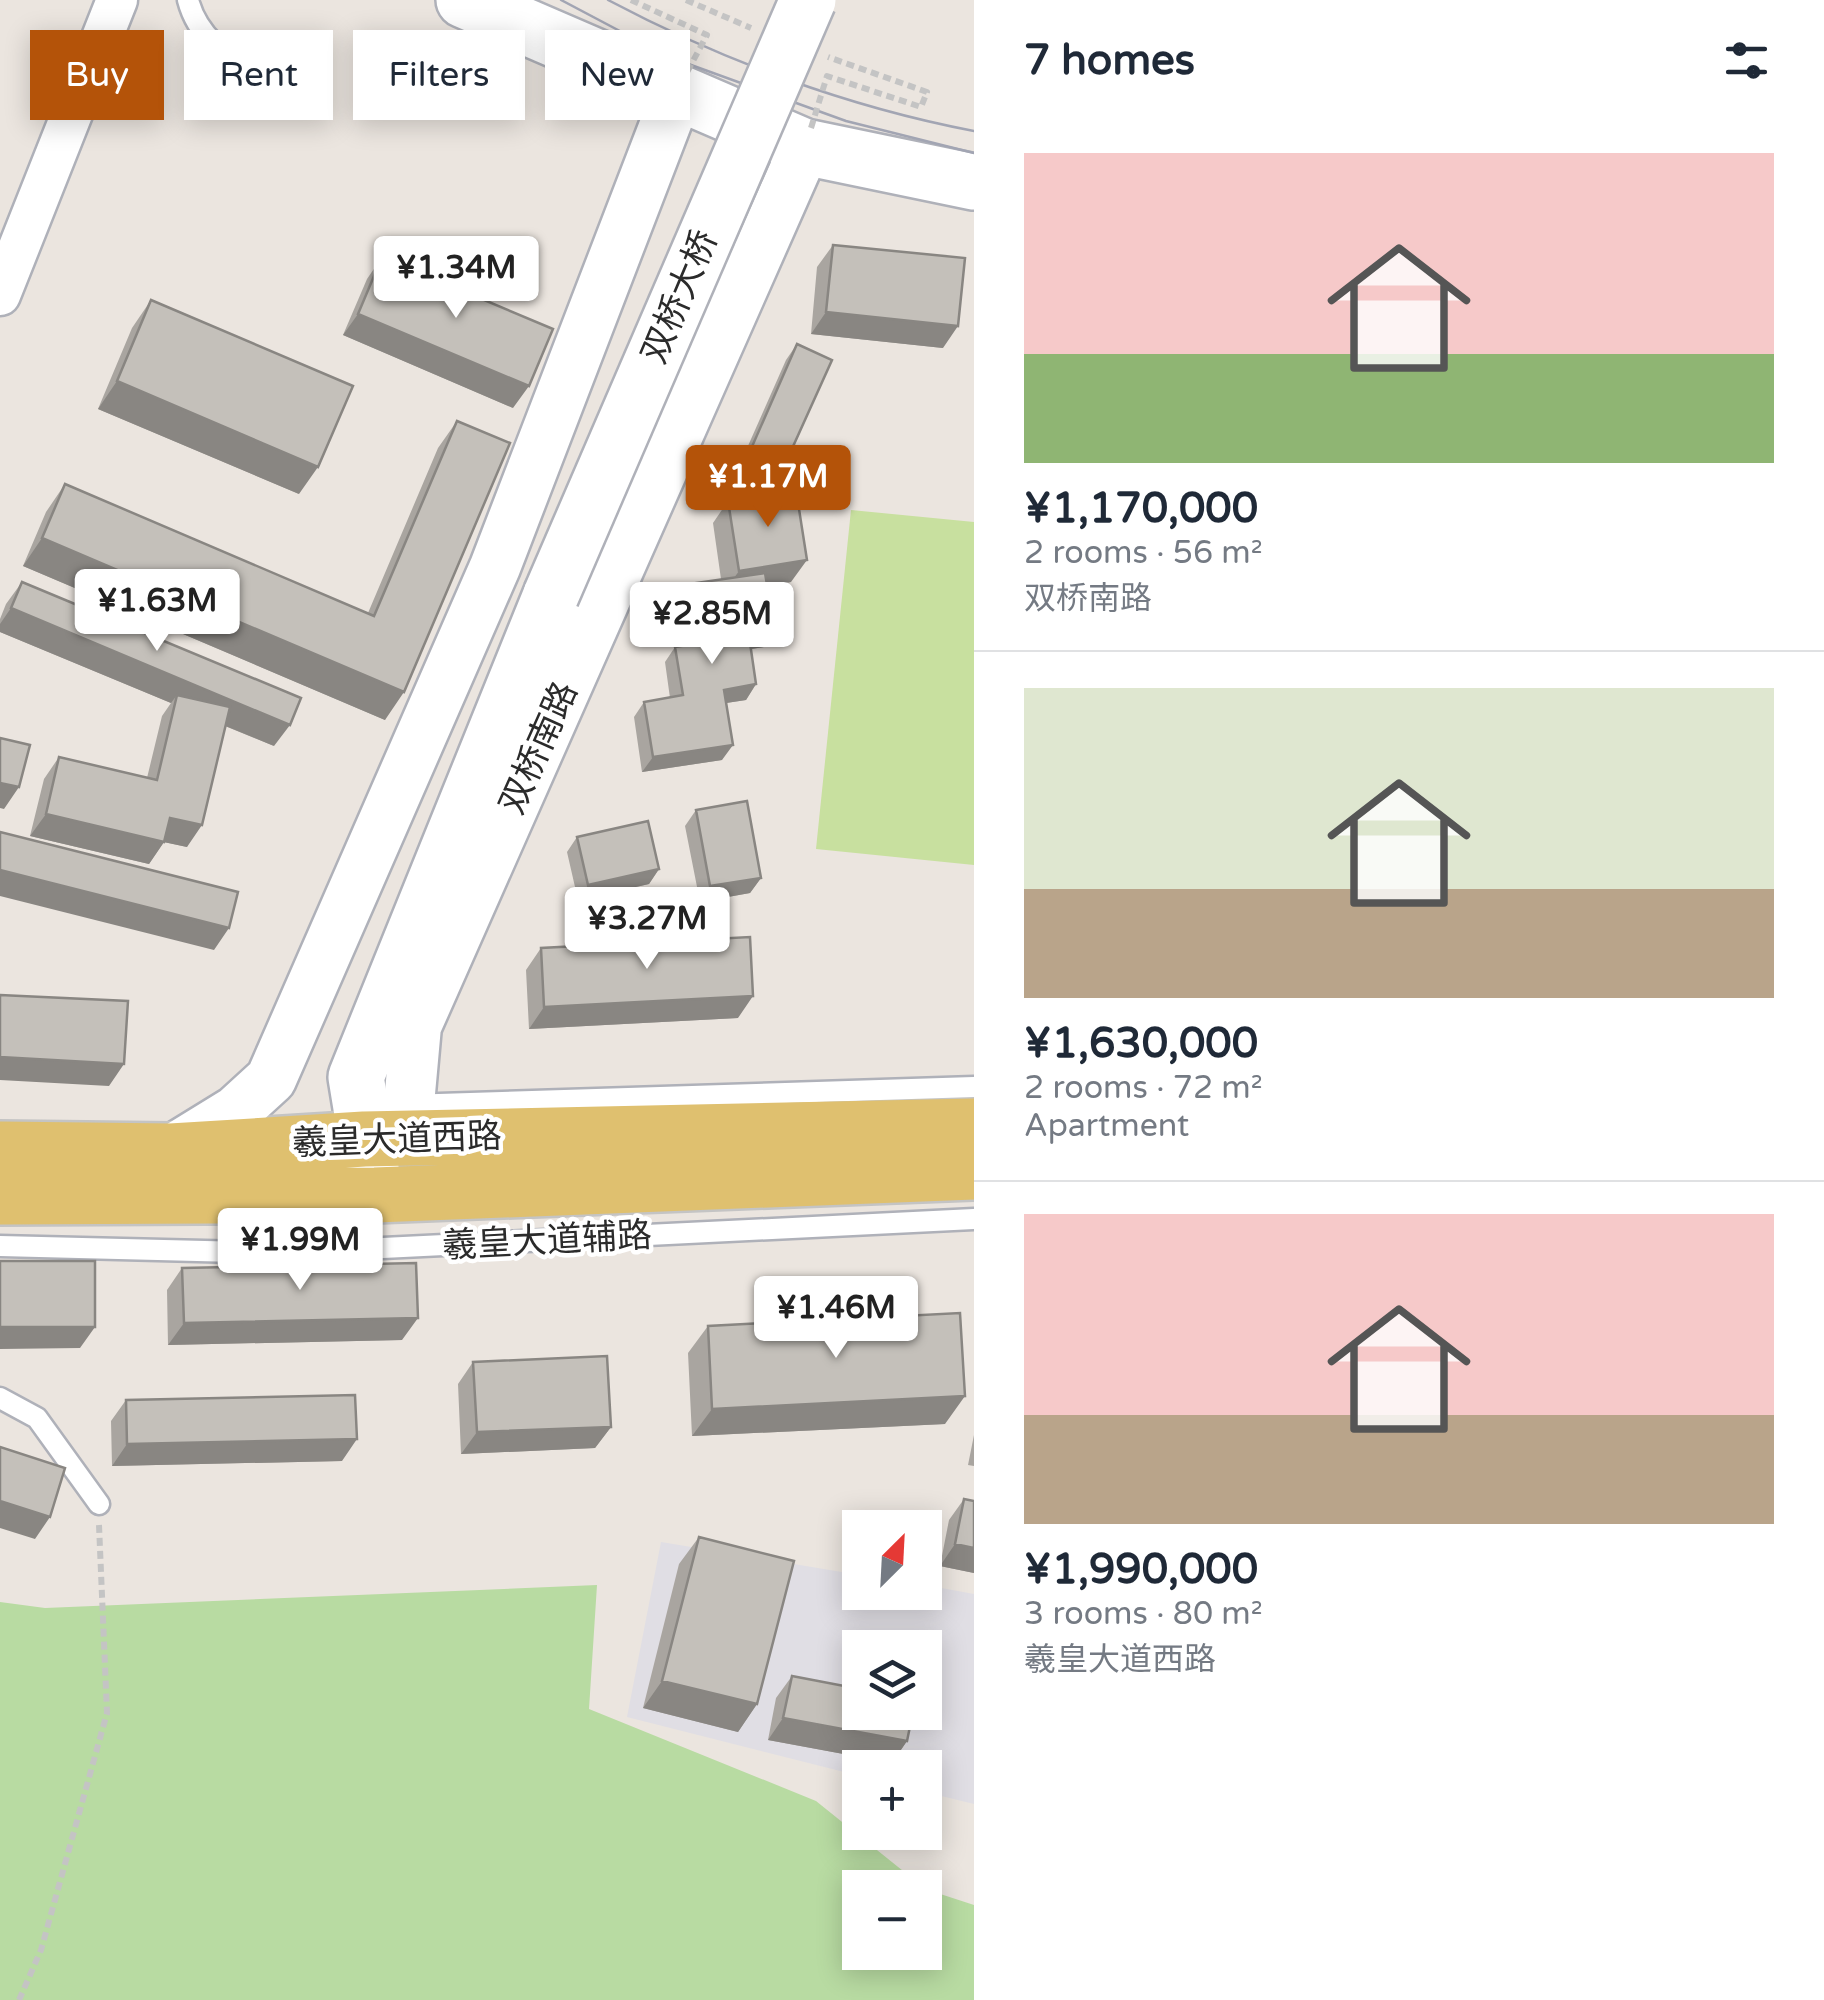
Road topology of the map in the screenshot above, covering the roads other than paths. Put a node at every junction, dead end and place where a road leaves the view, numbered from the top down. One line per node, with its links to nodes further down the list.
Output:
1 (117, 0): 11 (street)
2 (188, 0): 5 (lane)
3 (464, 0): 6 (main road)
4 (799, 22): 14 (main road, 双桥大桥, bridge)
5 (202, 30)
6 (545, 31)
7 (690, 87): 9 (main road)
8 (668, 120): 16 (street)
9 (808, 137): 10 (main road); 14 (street, 双桥南路)
10 (974, 182)
11 (0, 296)
12 (974, 1087): 14 (lane)
13 (974, 1126): 14 (main road, 羲皇大道西路)
14 (395, 1127): 16 (main road, 羲皇大道西路); 18 (main road, 双桥大桥)
15 (0, 1149): 16 (main road, 羲皇大道西路)
16 (171, 1152)
17 (974, 1172): 18 (main road, 羲皇大道西路)
18 (375, 1194): 19 (main road, 羲皇大道西路)
19 (0, 1197)
20 (974, 1218): 21 (lane, 羲皇大道辅路)
21 (0, 1246)
22 (0, 1398): 23 (lane)
23 (98, 1504)

